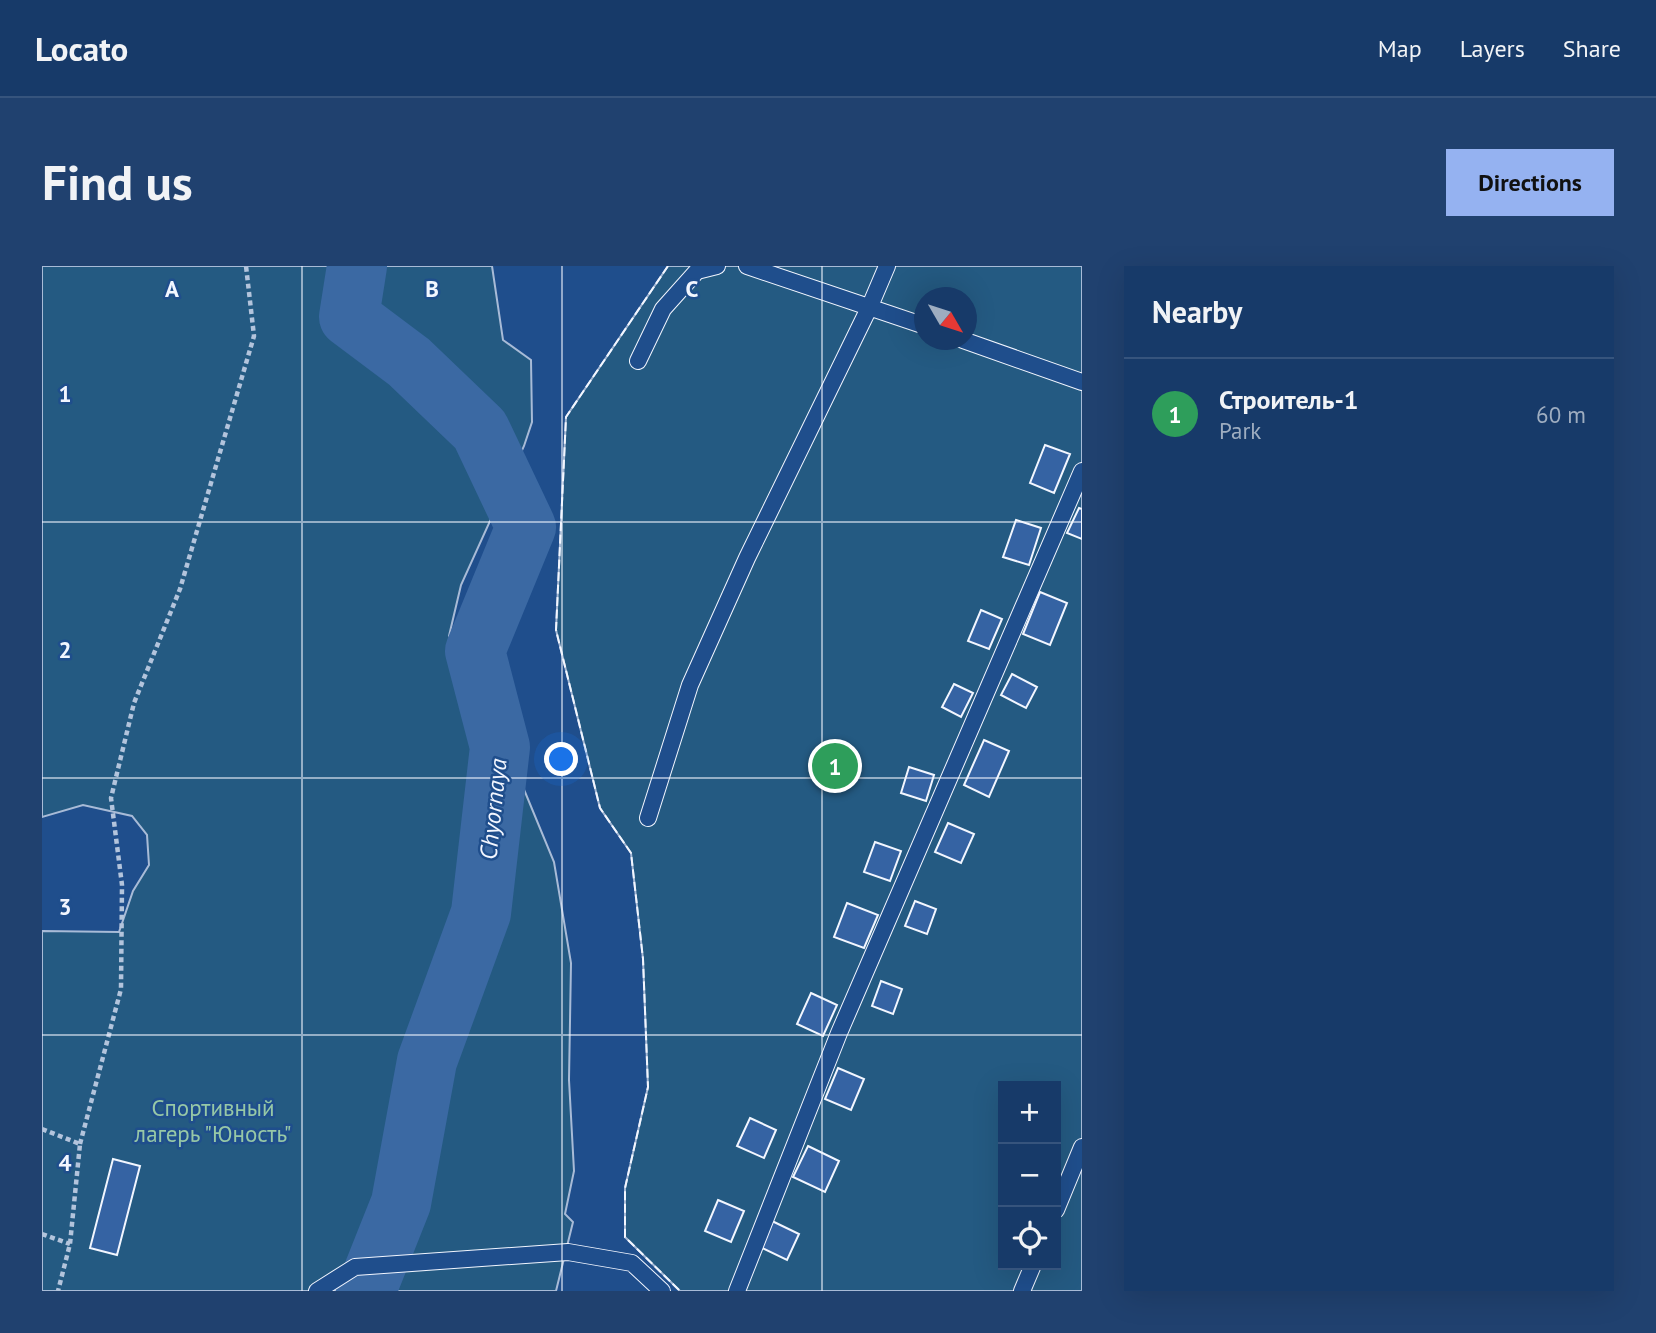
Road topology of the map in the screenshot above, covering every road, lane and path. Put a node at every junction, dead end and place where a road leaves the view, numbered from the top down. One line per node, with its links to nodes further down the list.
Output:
1 (246, 266): 13 (path)
2 (717, 266): 8 (lane)
3 (747, 266): 5 (lane)
4 (887, 266): 5 (lane)
5 (870, 306): 6 (lane); 11 (lane)
6 (914, 322)
7 (977, 345): 9 (lane)
8 (638, 361)
9 (1082, 382)
10 (1082, 471): 22 (lane)
11 (648, 818)
12 (42, 1129): 13 (path)
13 (80, 1144): 17 (path)
14 (1082, 1147): 15 (lane)
15 (1057, 1207)
16 (42, 1234): 17 (path)
17 (70, 1244): 19 (path)
18 (1031, 1270): 23 (lane)
19 (58, 1291)
20 (317, 1291): 21 (lane)
21 (662, 1291)
22 (737, 1291)
23 (1022, 1291)

